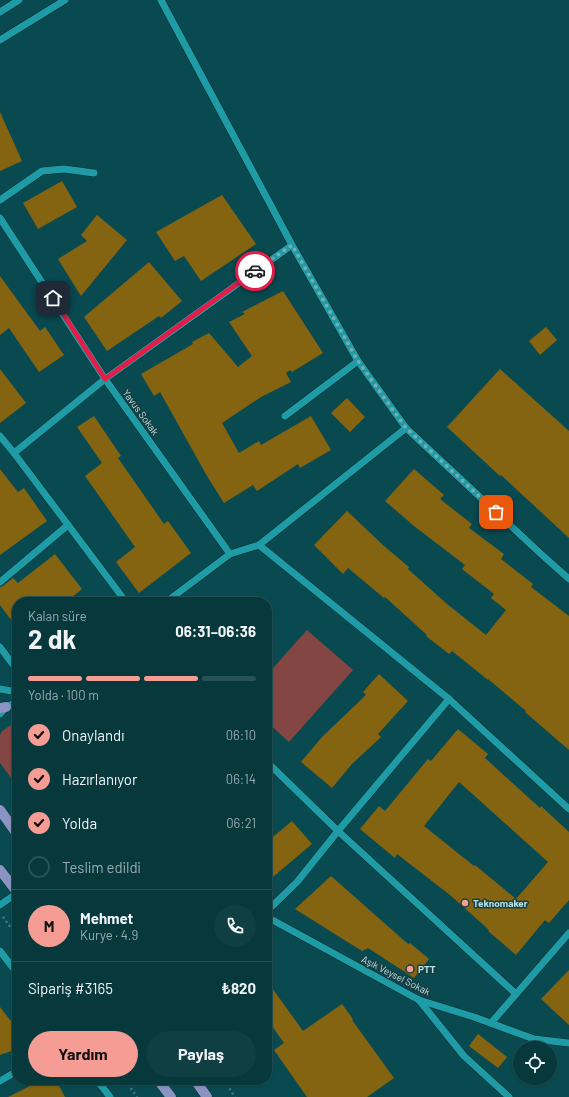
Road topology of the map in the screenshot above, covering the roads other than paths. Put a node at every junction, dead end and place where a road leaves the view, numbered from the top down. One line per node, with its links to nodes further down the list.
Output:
1 (20, 0): 4 (street)
2 (65, 0): 5 (street)
3 (161, 0): 9 (street)
4 (0, 12)
5 (0, 40)
6 (94, 173): 7 (street)
7 (0, 200)
8 (0, 218): 11 (street, Yavus Sokak)
9 (292, 245): 10 (street); 11 (street)
10 (358, 361): 12 (street); 13 (street)
11 (105, 379): 15 (street); 18 (street, Yavus Sokak)
12 (285, 416)
13 (406, 428): 17 (street); 19 (street)
14 (0, 436): 15 (street)
15 (14, 454): 16 (street)
16 (68, 525): 20 (street); 21 (street)
17 (259, 545): 18 (street); 27 (street)
18 (230, 554): 22 (street)
19 (569, 579)
20 (0, 582)
21 (122, 597)
22 (173, 597)
23 (0, 647): 24 (street)
24 (12, 663)
25 (0, 689): 26 (street)
26 (12, 691)
27 (449, 699): 31 (street); 34 (street)
28 (12, 705): 29 (street)
29 (2, 710)
30 (272, 767): 34 (street)
31 (569, 809)
32 (0, 810): 33 (main road)
33 (12, 827)
34 (338, 831): 39 (street); 44 (street)
35 (0, 870): 36 (main road)
36 (12, 886)
37 (12, 897): 38 (street)
38 (0, 905)
39 (272, 906)
40 (272, 920): 45 (street, Aşık Veysel Sokak)
41 (569, 934): 44 (street)
42 (0, 951): 43 (street)
43 (12, 967)
44 (516, 994): 46 (street)
45 (419, 1000): 46 (street, Aşık Veysel Sokak); 56 (street)
46 (490, 1023): 47 (street, Aşık Veysel Sokak)
47 (569, 1044)
48 (12, 1074): 49 (street)
49 (0, 1081)
50 (101, 1085): 53 (street)
51 (162, 1085): 54 (main road)
52 (199, 1085): 55 (main road)
53 (110, 1097)
54 (170, 1097)
55 (207, 1097)
56 (510, 1097)

